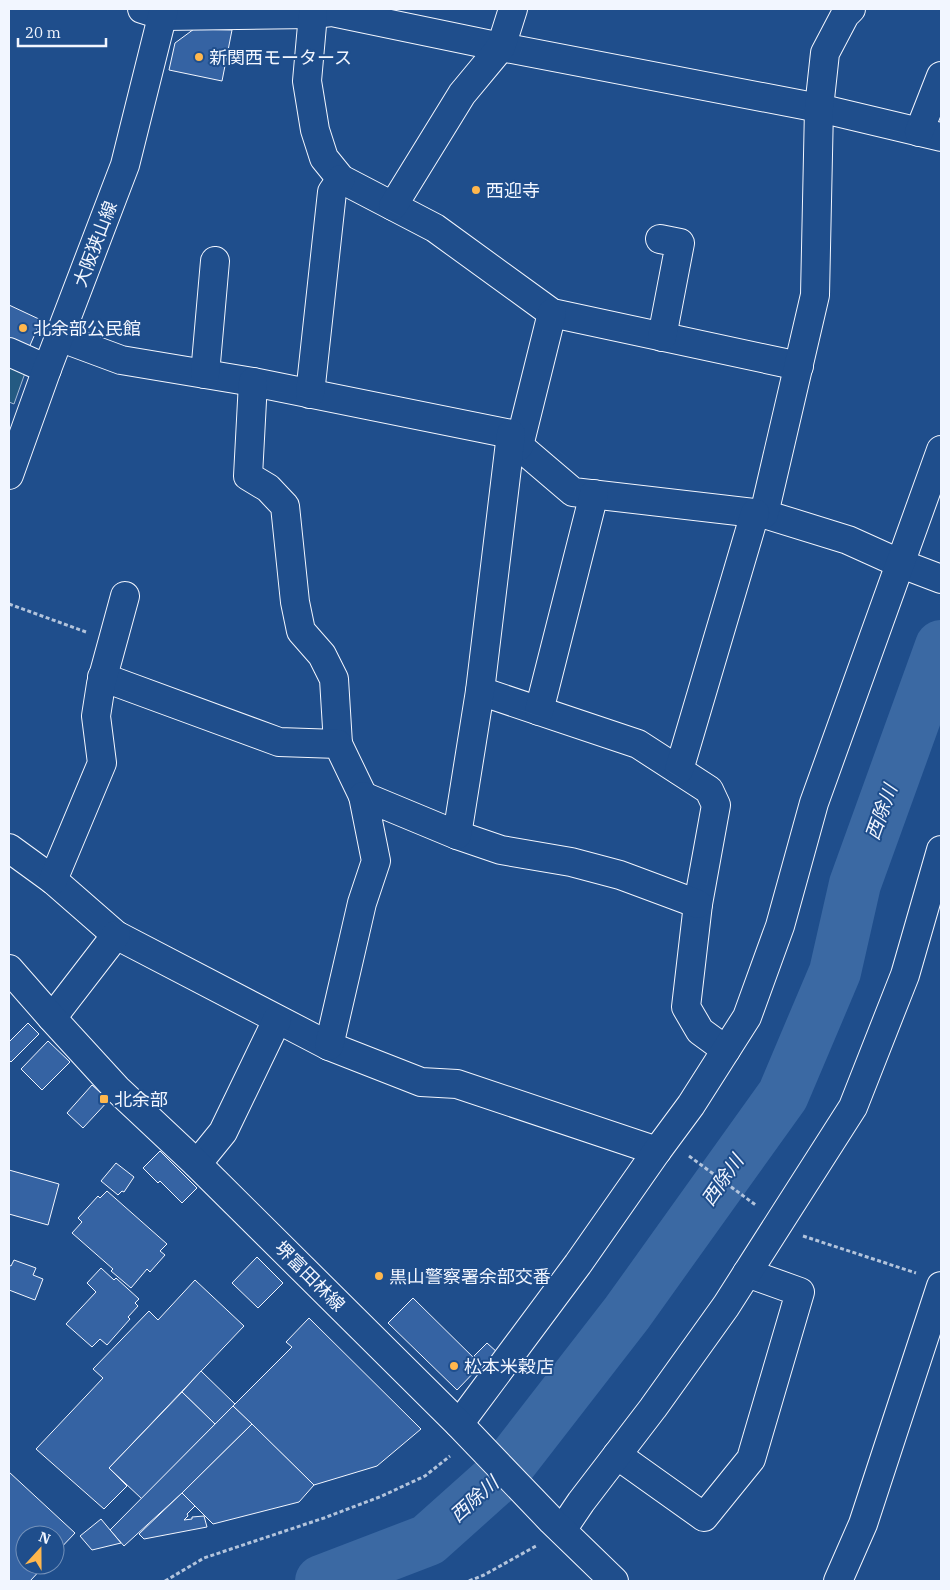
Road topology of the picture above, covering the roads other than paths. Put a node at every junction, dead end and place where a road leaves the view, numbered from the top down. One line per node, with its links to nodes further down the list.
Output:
1 (513, 9): 5 (street)
2 (851, 9): 7 (street)
3 (157, 11): 4 (street); 15 (street, 大阪狭山線)
4 (326, 11): 5 (street); 9 (street)
5 (501, 47): 7 (street); 10 (street)
6 (941, 76): 8 (street)
7 (819, 108): 8 (street); 17 (street)
8 (930, 135)
9 (341, 179): 10 (street); 21 (street)
10 (393, 206): 13 (street)
11 (660, 238): 14 (street)
12 (215, 261): 19 (street)
13 (552, 313): 14 (street); 22 (street)
14 (662, 336): 17 (street)
15 (59, 337): 18 (street, 大阪狭山線); 19 (street)
16 (9, 352): 18 (street)
17 (798, 366): 26 (street)
18 (47, 369): 24 (street, 大阪狭山線)
19 (205, 374): 20 (street)
20 (253, 382): 21 (street); 33 (street)
21 (310, 394): 22 (street)
22 (515, 440): 25 (street); 31 (street)
23 (941, 450): 27 (street)
24 (9, 474)
25 (594, 494): 26 (street); 32 (street)
26 (759, 514): 27 (street); 34 (street)
27 (901, 564): 28 (street); 46 (street)
28 (941, 579)
29 (125, 596): 30 (street)
30 (102, 678): 33 (street); 39 (street)
31 (480, 691): 32 (street); 36 (street)
32 (539, 711): 34 (street)
33 (338, 744): 35 (street)
34 (679, 770): 40 (street)
35 (363, 796): 36 (street); 45 (street)
36 (457, 835): 40 (street)
37 (9, 848): 39 (street)
38 (941, 850): 49 (street)
39 (53, 880): 41 (street)
40 (698, 904): 46 (street)
41 (116, 935): 43 (street); 44 (street)
42 (9, 969): 43 (street, 堺富田林線)
43 (52, 1018): 48 (street, 堺富田林線)
44 (277, 1020): 45 (street); 48 (street)
45 (329, 1046): 47 (street)
46 (726, 1050): 47 (street)
47 (657, 1151): 52 (street)
48 (197, 1164): 52 (street, 堺富田林線)
49 (747, 1273): 53 (street); 53 (street)
50 (933, 1281): 51 (street)
51 (933, 1336): 55 (street)
52 (461, 1439): 54 (street, 堺富田林線)
53 (617, 1455): 54 (street)
54 (557, 1526): 56 (street, 堺富田林線)
55 (841, 1580)
56 (614, 1581)

